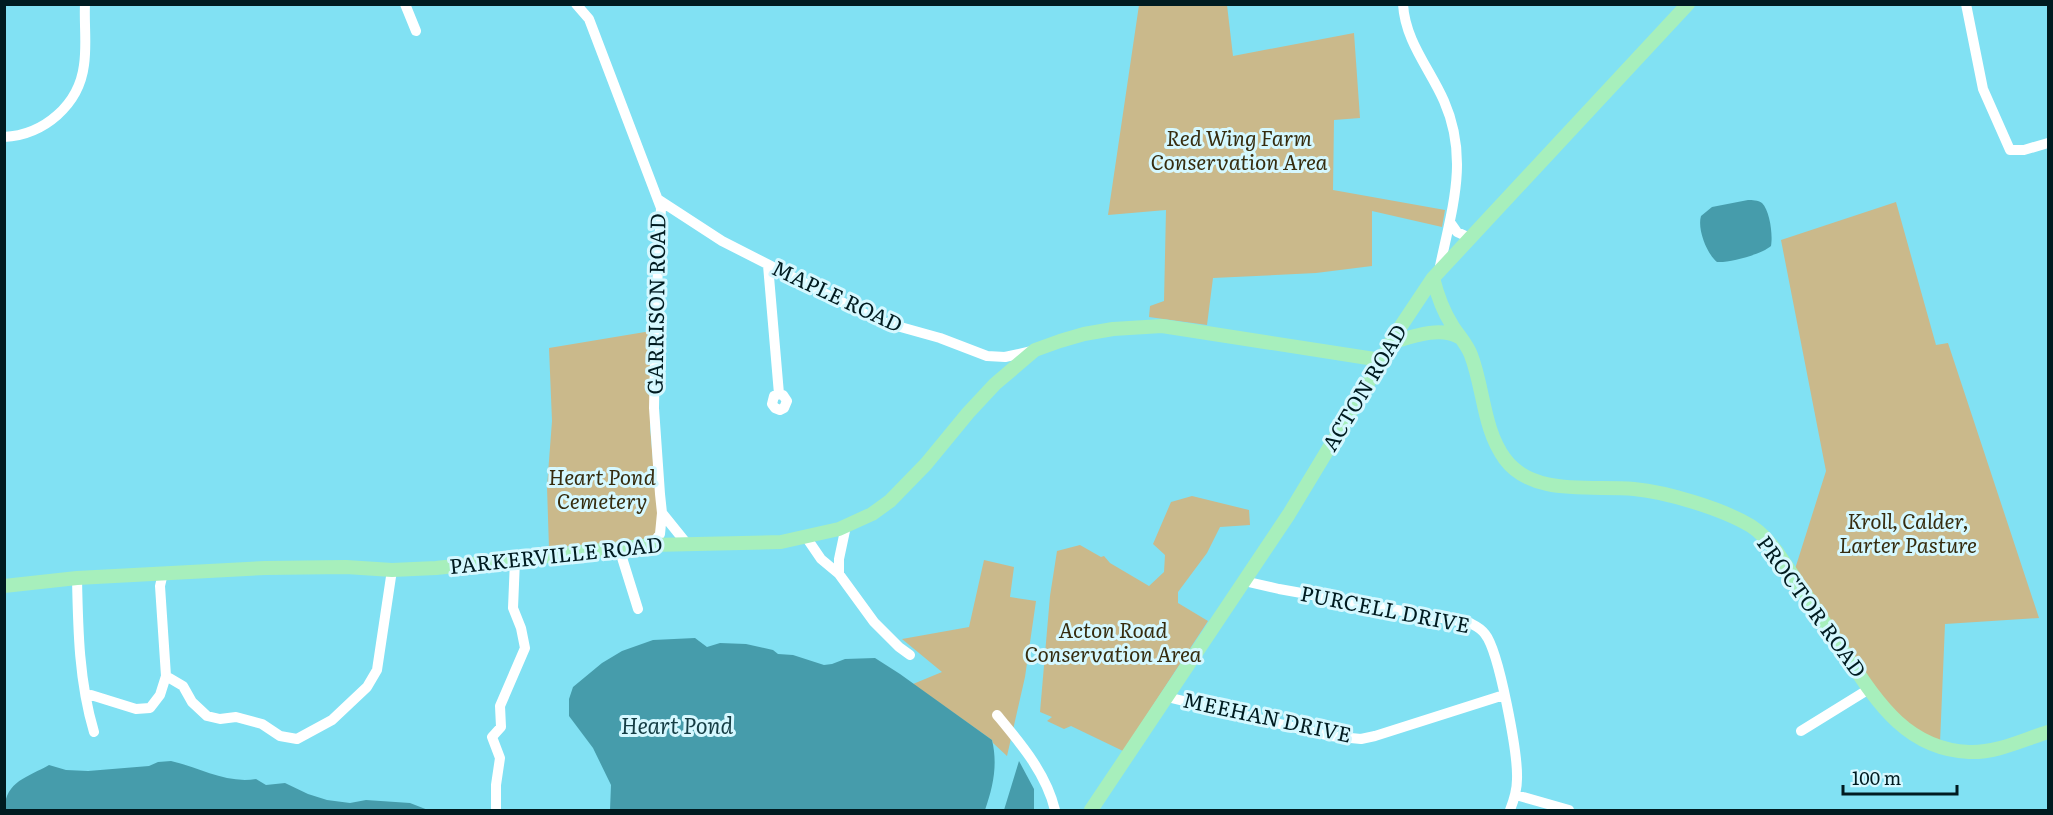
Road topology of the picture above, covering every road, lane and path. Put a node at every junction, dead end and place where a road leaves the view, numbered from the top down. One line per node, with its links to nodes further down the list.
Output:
1 (86, 4): 10 (street)
2 (405, 4): 9 (street)
3 (576, 4): 8 (street, GARRISON ROAD)
4 (587, 4): 8 (street)
5 (1403, 4): 13 (street)
6 (1688, 4): 14 (main road, ACTON ROAD)
7 (1966, 4): 11 (street)
8 (589, 19): 12 (street, GARRISON ROAD)
9 (416, 31)
10 (4, 137)
11 (2049, 143)
12 (659, 200): 15 (street, MAPLE ROAD); 22 (street, GARRISON ROAD)
13 (1450, 222): 14 (street); 16 (street)
14 (1470, 238): 16 (main road, ACTON ROAD)
15 (768, 265): 19 (street, MAPLE ROAD); 21 (street)
16 (1436, 275): 17 (main road, PROCTOR ROAD); 18 (main road, ACTON ROAD)
17 (1459, 337): 18 (main road); 38 (main road, PROCTOR ROAD)
18 (1390, 343): 20 (main road, ACTON ROAD)
19 (1035, 351): 20 (main road, MAPLE ROAD); 23 (main road, PARKERVILLE ROAD)
20 (1381, 360): 33 (main road, ACTON ROAD)
21 (779, 394)
22 (662, 513): 25 (street); 26 (street, GARRISON ROAD)
23 (846, 526): 24 (main road, PARKERVILLE ROAD); 31 (street)
24 (806, 537): 25 (main road, PARKERVILLE ROAD); 31 (street)
25 (687, 544): 26 (main road, PARKERVILLE ROAD)
26 (652, 545): 27 (main road, PARKERVILLE ROAD)
27 (618, 548): 28 (main road, PARKERVILLE ROAD); 35 (street)
28 (515, 560): 29 (main road, PARKERVILLE ROAD); 47 (street)
29 (392, 570): 30 (main road, PARKERVILLE ROAD); 37 (street)
30 (163, 573): 32 (main road, PARKERVILLE ROAD); 37 (street)
31 (839, 574): 36 (street)
32 (77, 578): 34 (main road, PARKERVILLE ROAD); 44 (street)
33 (1244, 580): 40 (street, PURCELL DRIVE); 41 (main road, ACTON ROAD)
34 (4, 586)
35 (638, 609)
36 (910, 655)
37 (166, 676): 39 (street)
38 (1869, 688): 43 (street); 45 (main road, PROCTOR ROAD)
39 (91, 695)
40 (1504, 695): 41 (street, MEEHAN DRIVE); 46 (street, PURCELL DRIVE)
41 (1167, 697): 49 (main road, ACTON ROAD)
42 (997, 715): 48 (street)
43 (1801, 731)
44 (94, 732)
45 (2049, 732)
46 (1516, 795): 50 (street, PURCELL DRIVE); 51 (street)
47 (496, 810)
48 (1054, 810)
49 (1094, 810)
50 (1510, 810)
51 (1569, 810)

